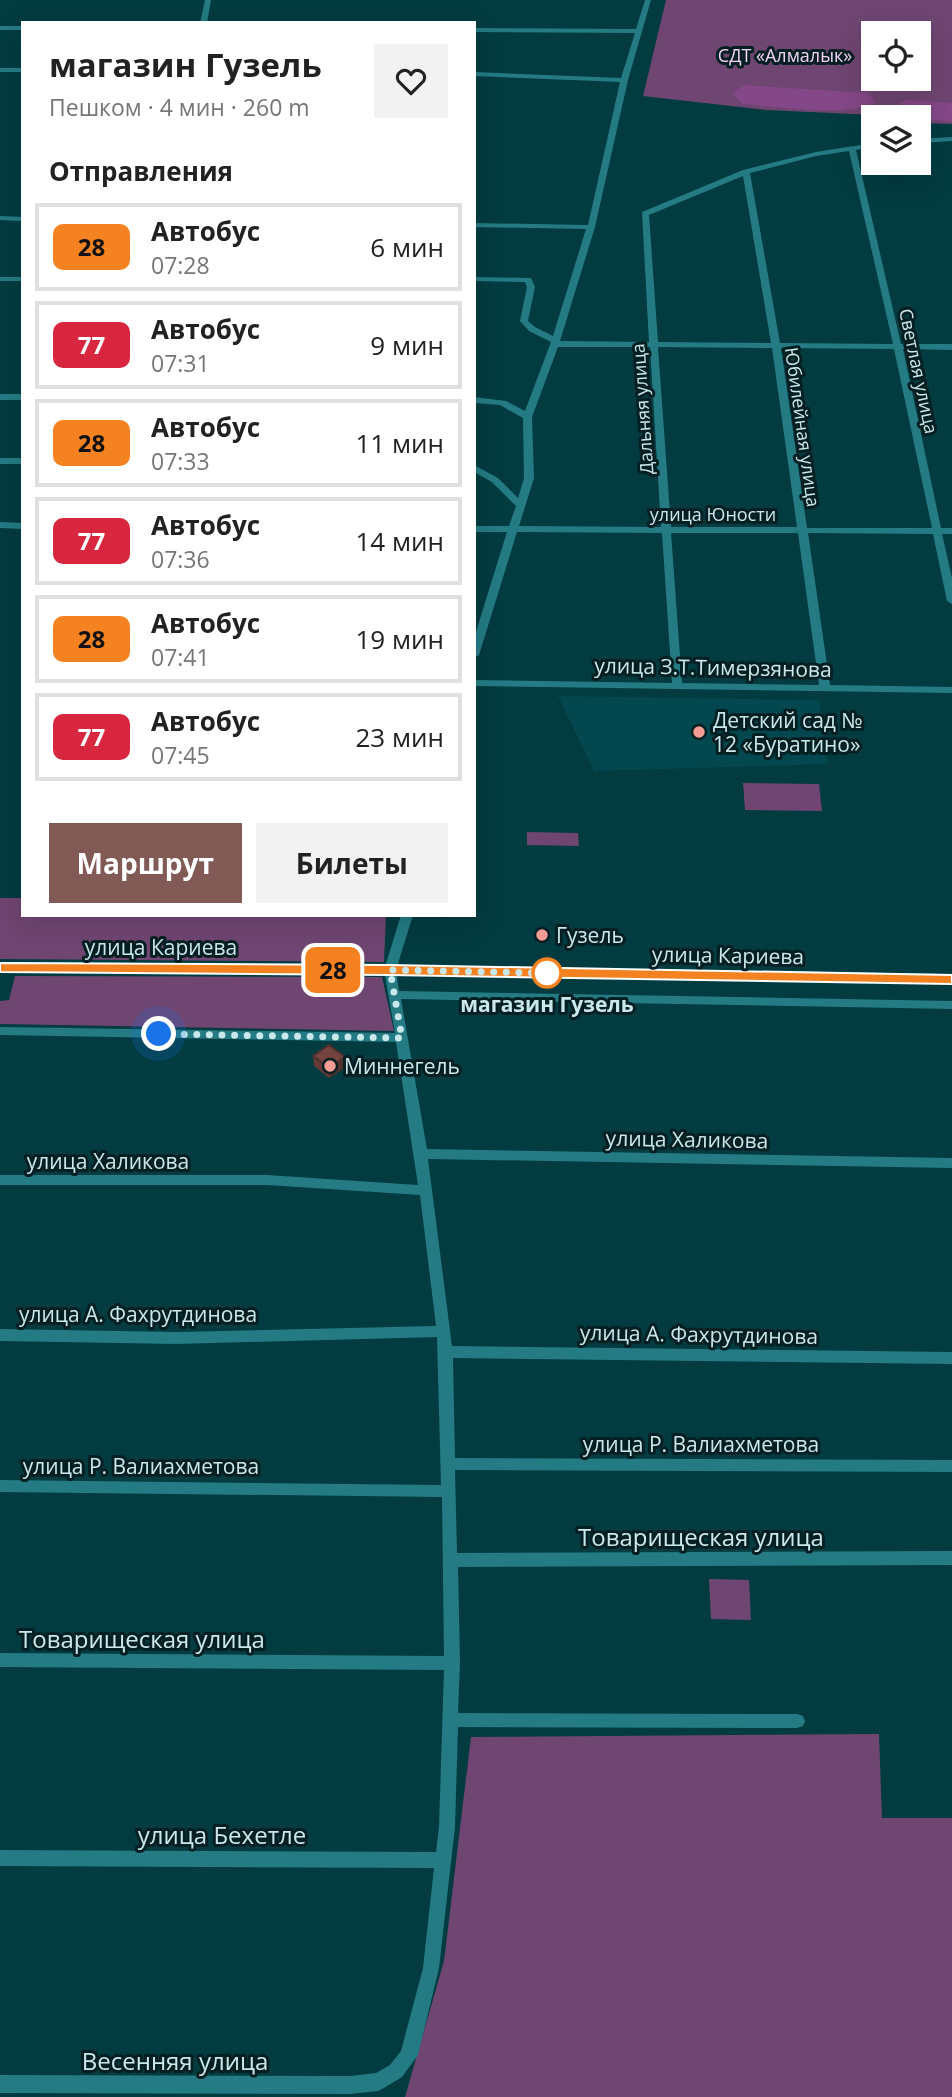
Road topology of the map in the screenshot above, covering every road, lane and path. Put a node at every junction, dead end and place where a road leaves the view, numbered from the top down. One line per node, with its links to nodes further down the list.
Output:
1 (208, 0): 3 (street)
2 (648, 0): 7 (street)
3 (203, 21)
4 (0, 28): 5 (street)
5 (21, 28)
6 (476, 30): 7 (street)
7 (639, 31): 11 (street)
8 (0, 70): 9 (street)
9 (21, 70)
10 (476, 74): 11 (street)
11 (624, 80): 20 (street)
12 (952, 139): 13 (street)
13 (931, 140)
14 (861, 147): 15 (street)
15 (852, 148): 16 (street); 27 (street, Светлая улица)
16 (746, 172): 25 (street, Дальняя улица); 26 (street, Юбилейная улица)
17 (0, 218): 18 (street)
18 (21, 219)
19 (476, 225): 20 (street)
20 (591, 227): 24 (street)
21 (0, 279): 22 (street)
22 (21, 279)
23 (476, 279): 24 (street)
24 (555, 342): 25 (street); 32 (street)
25 (654, 346): 26 (street); 41 (street, Дальняя улица)
26 (776, 347): 27 (street); 42 (street, Юбилейная улица)
27 (898, 348): 28 (street); 43 (street, Светлая улица)
28 (952, 348)
29 (0, 397): 30 (street)
30 (21, 397)
31 (476, 400): 32 (street)
32 (527, 417): 36 (street)
33 (0, 461): 34 (street)
34 (21, 461)
35 (476, 469): 36 (street)
36 (520, 505): 40 (street)
37 (0, 526): 38 (street)
38 (21, 526)
39 (476, 529): 40 (street, улица Юности)
40 (512, 529): 41 (street, улица Юности); 46 (street)
41 (665, 530): 42 (street, улица Юности); 48 (street, Дальняя улица)
42 (802, 530): 43 (street, улица Юности); 49 (street, Юбилейная улица)
43 (936, 531): 44 (street, улица Юности); 45 (street, Светлая улица)
44 (952, 531)
45 (952, 601)
46 (476, 648)
47 (476, 683): 48 (street, улица З.Т.Тимерзянова)
48 (677, 686): 49 (street, улица З.Т.Тимерзянова)
49 (825, 688): 50 (street, улица З.Т.Тимерзянова)
50 (952, 690)
51 (406, 917): 53 (street)
52 (0, 967): 53 (main road, улица Кариева)
53 (390, 970): 54 (main road, улица Кариева); 55 (street)
54 (952, 979)
55 (394, 995): 56 (street); 58 (street)
56 (952, 1005)
57 (0, 1031): 58 (street)
58 (402, 1038): 59 (street)
59 (422, 1154): 60 (street, улица Халикова); 62 (street)
60 (952, 1163)
61 (0, 1180): 62 (street, улица Халикова)
62 (425, 1190): 63 (street)
63 (443, 1332): 64 (street, улица А. Фахрутдинова); 65 (street)
64 (0, 1335)
65 (446, 1352): 66 (street, улица А. Фахрутдинова); 67 (street)
66 (952, 1358)
67 (449, 1464): 68 (street, улица Р. Валиахметова); 70 (street)
68 (952, 1466)
69 (0, 1486): 70 (street, улица Р. Валиахметова)
70 (450, 1491): 72 (street)
71 (952, 1558): 72 (street, Товарищеская улица)
72 (451, 1560): 74 (street)
73 (0, 1660): 74 (street, Товарищеская улица)
74 (453, 1663): 75 (street)
75 (450, 1720): 76 (street); 78 (street)
76 (797, 1721)
77 (0, 1858): 78 (street, улица Бехетле)
78 (443, 1860): 80 (street)
79 (0, 2084): 80 (street, Весенняя улица)
80 (352, 2091)

